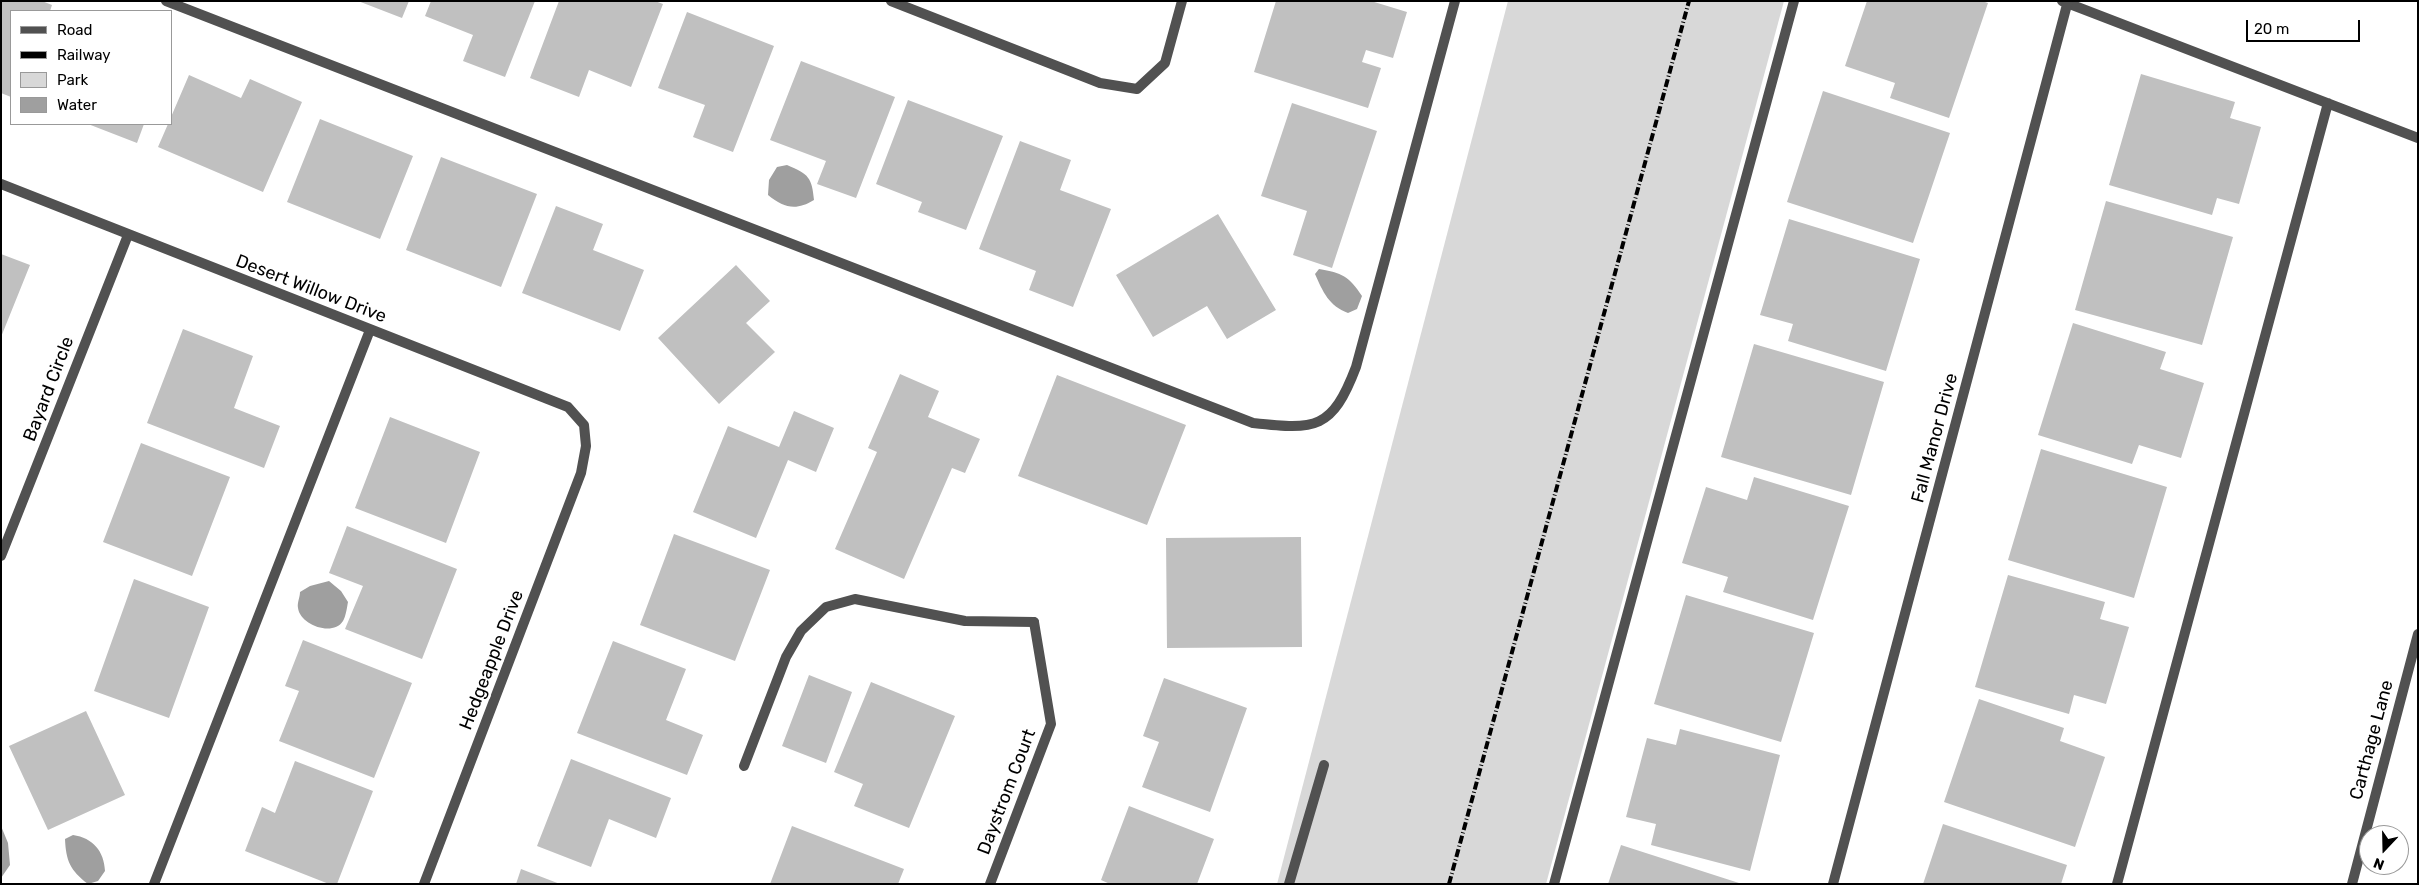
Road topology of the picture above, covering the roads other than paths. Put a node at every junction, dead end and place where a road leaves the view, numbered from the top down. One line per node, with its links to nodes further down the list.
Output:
1 (166, 1): 4 (street)
2 (891, 1): 3 (street)
3 (1182, 1)
4 (1455, 1)
5 (1794, 1): 21 (street)
6 (2066, 2): 7 (street); 22 (street, Fall Manor Drive)
7 (2328, 103): 8 (street); 23 (street)
8 (2418, 138)
9 (1, 184): 10 (street, Desert Willow Drive)
10 (128, 235): 11 (street, Desert Willow Drive); 13 (street, Bayard Circle)
11 (370, 330): 12 (street, Desert Willow Drive); 17 (street)
12 (586, 446): 18 (street, Hedgeapple Drive)
13 (1, 556)
14 (2418, 634): 24 (street, Carthage Lane)
15 (1324, 765): 20 (street)
16 (744, 766): 19 (street, Daystrom Court)
17 (154, 884)
18 (424, 884)
19 (990, 884)
20 (1289, 884)
21 (1554, 884)
22 (1833, 884)
23 (2117, 884)
24 (2352, 884)

